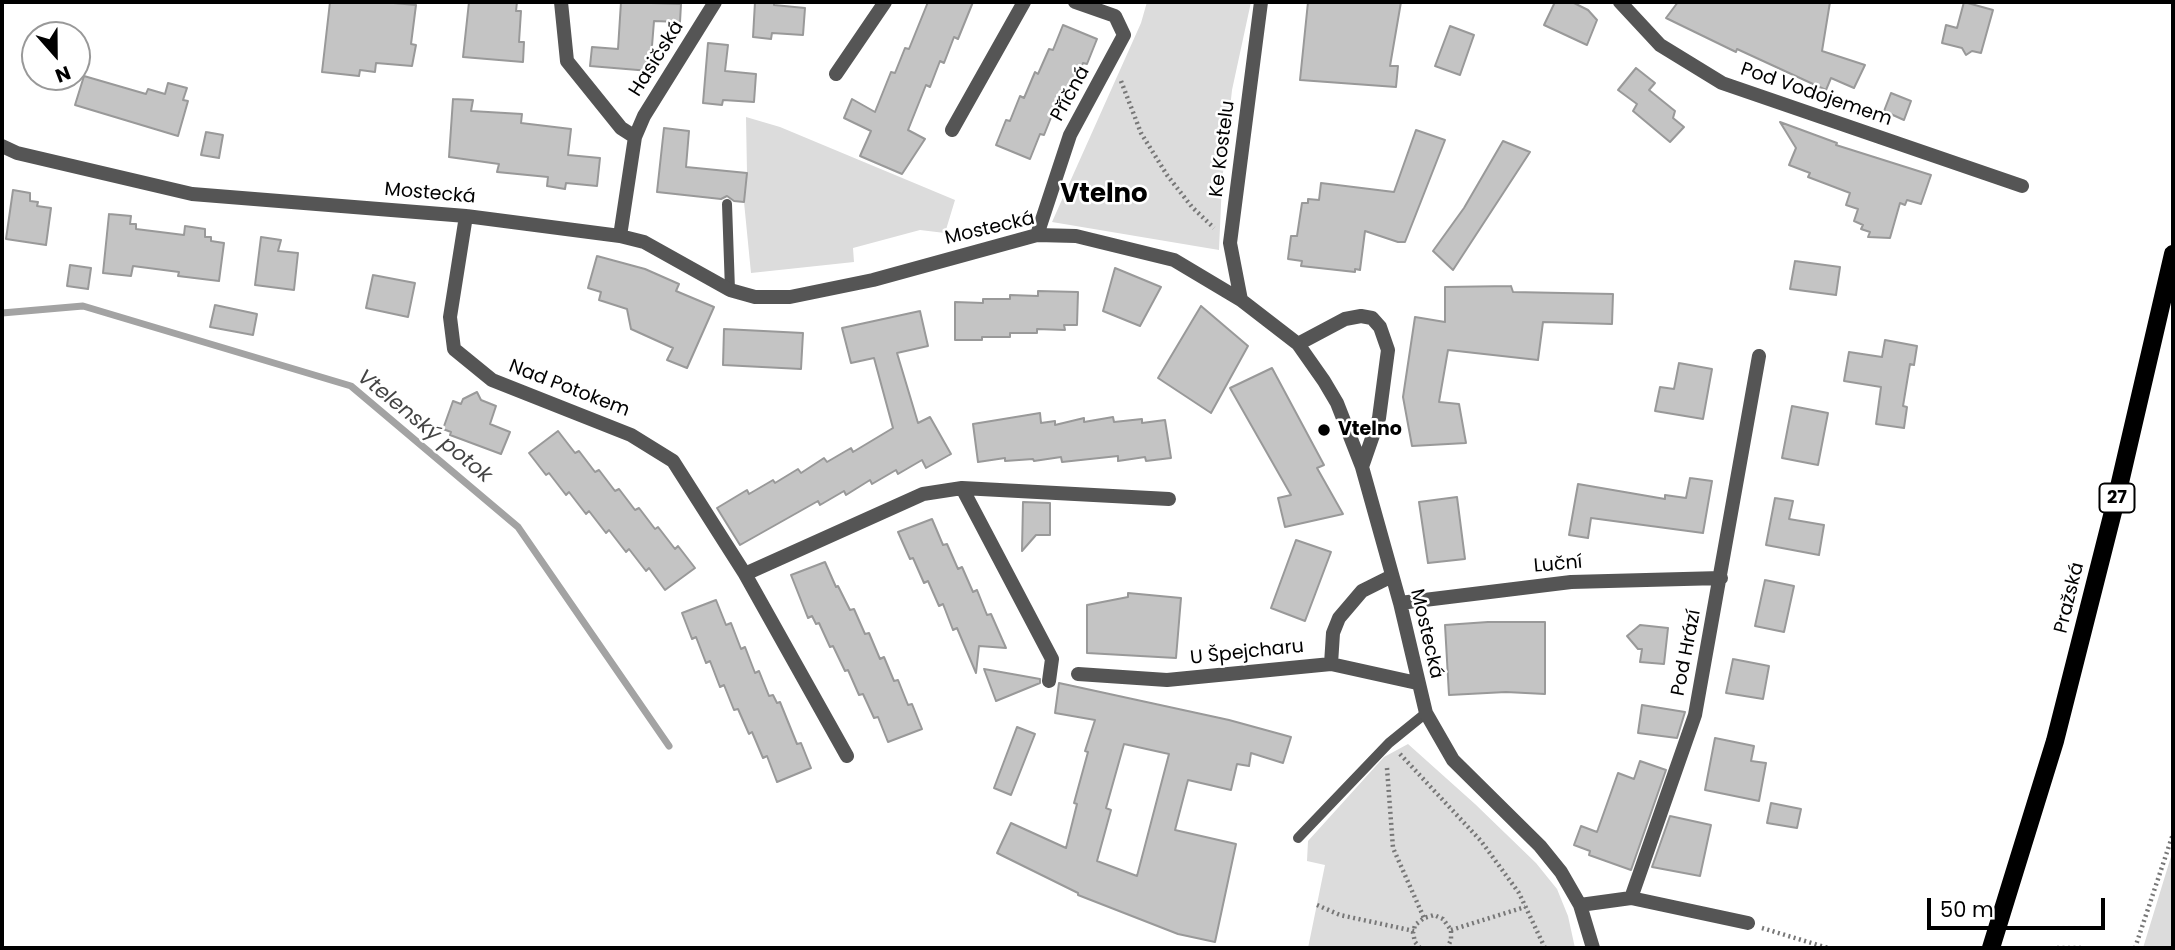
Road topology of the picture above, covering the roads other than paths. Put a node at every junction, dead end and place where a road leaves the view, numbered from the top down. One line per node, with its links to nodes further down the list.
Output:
1 (561, 2): 10 (street)
2 (715, 2): 10 (street, Hasičská)
3 (885, 2): 8 (street)
4 (1024, 2): 9 (street)
5 (1075, 2): 15 (street, Příčná)
6 (1259, 2): 19 (street, Ke Kostelu)
7 (1620, 2): 12 (street, Pod Vodojemem)
8 (836, 74)
9 (952, 130)
10 (635, 137): 16 (street, Hasičská)
11 (2, 146): 14 (street, Mostecká)
12 (2022, 186)
13 (727, 204): 18 (lane)
14 (466, 216): 16 (street, Mostecká); 25 (street, Nad Potokem)
15 (1037, 235): 18 (street, Mostecká); 19 (street, Mostecká)
16 (620, 236): 18 (street, Mostecká)
17 (2173, 254): 40 (main road, Pražská / 27)
18 (730, 290)
19 (1241, 300): 20 (street, Mostecká)
20 (1298, 344): 22 (street, Mostecká); 22 (street)
21 (1759, 356): 27 (street, Pod Hrází)
22 (1362, 467): 26 (street, Mostecká)
23 (962, 488): 24 (street); 25 (street); 31 (street)
24 (1169, 499)
25 (745, 574): 34 (street, Nad Potokem)
26 (1392, 576): 28 (street, Mostecká); 29 (street)
27 (1721, 578): 28 (street, Luční); 36 (street, Pod Hrází)
28 (1400, 603): 32 (street, Mostecká)
29 (1331, 664): 30 (street, U Špejcharu); 32 (street, U Špejcharu)
30 (1078, 674)
31 (1049, 681)
32 (1417, 683): 33 (street, Mostecká)
33 (1426, 713): 35 (lane); 37 (street, Mostecká)
34 (848, 756)
35 (1298, 838)
36 (1631, 898): 37 (street); 38 (street)
37 (1580, 905): 39 (street, Mostecká)
38 (1748, 923)
39 (1593, 948)
40 (1991, 948)

